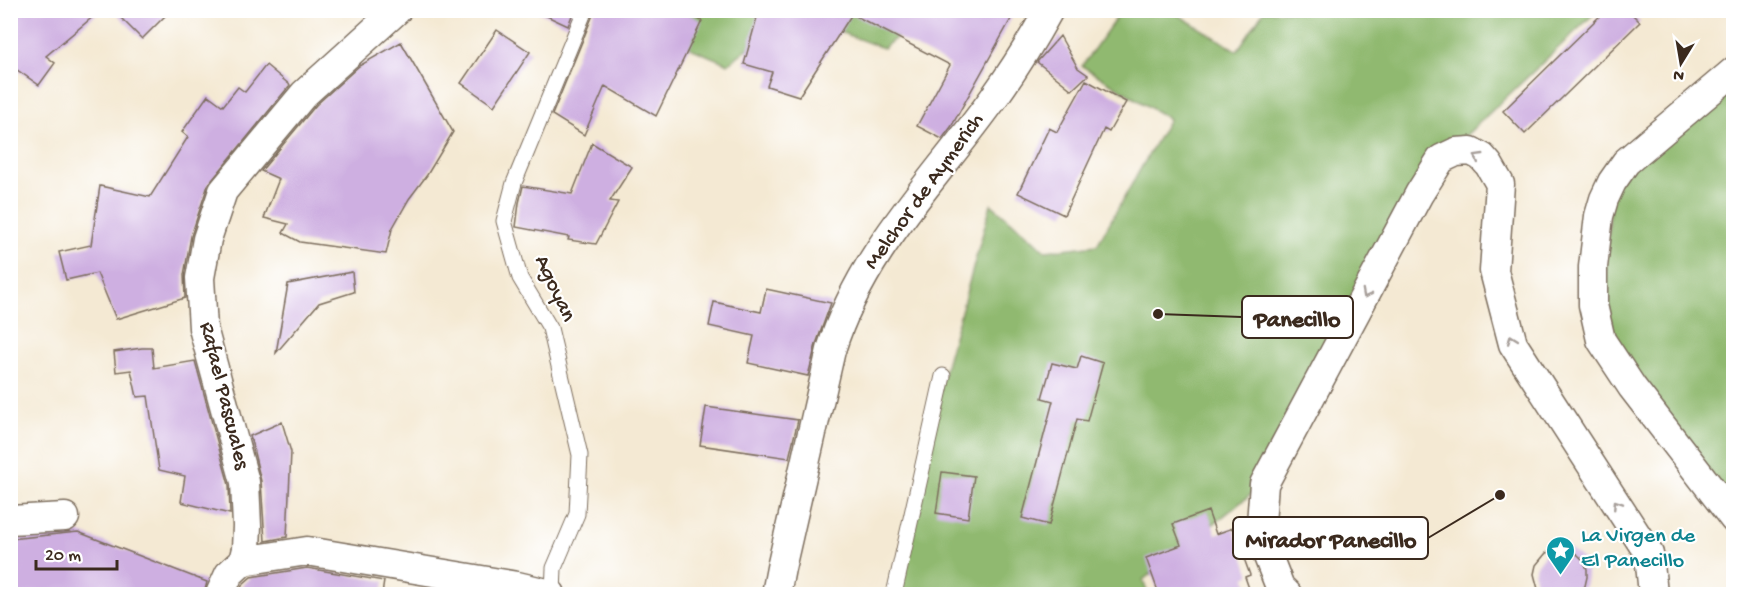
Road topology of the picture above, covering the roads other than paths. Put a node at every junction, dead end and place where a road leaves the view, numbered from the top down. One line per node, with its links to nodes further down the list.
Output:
1 (397, 10): 9 (street, Rafael Pascuales)
2 (585, 10): 11 (lane, Agoyan)
3 (1048, 10): 12 (street, Melchor de Aymerich)
4 (1734, 71): 7 (street)
5 (944, 376): 13 (lane)
6 (65, 518): 8 (street)
7 (1734, 519)
8 (10, 520)
9 (243, 561): 10 (street); 11 (street)
10 (220, 594)
11 (552, 594)
12 (776, 594)
13 (894, 594)
14 (1287, 594): 15 (street, one-way to 14)
15 (1653, 594)

